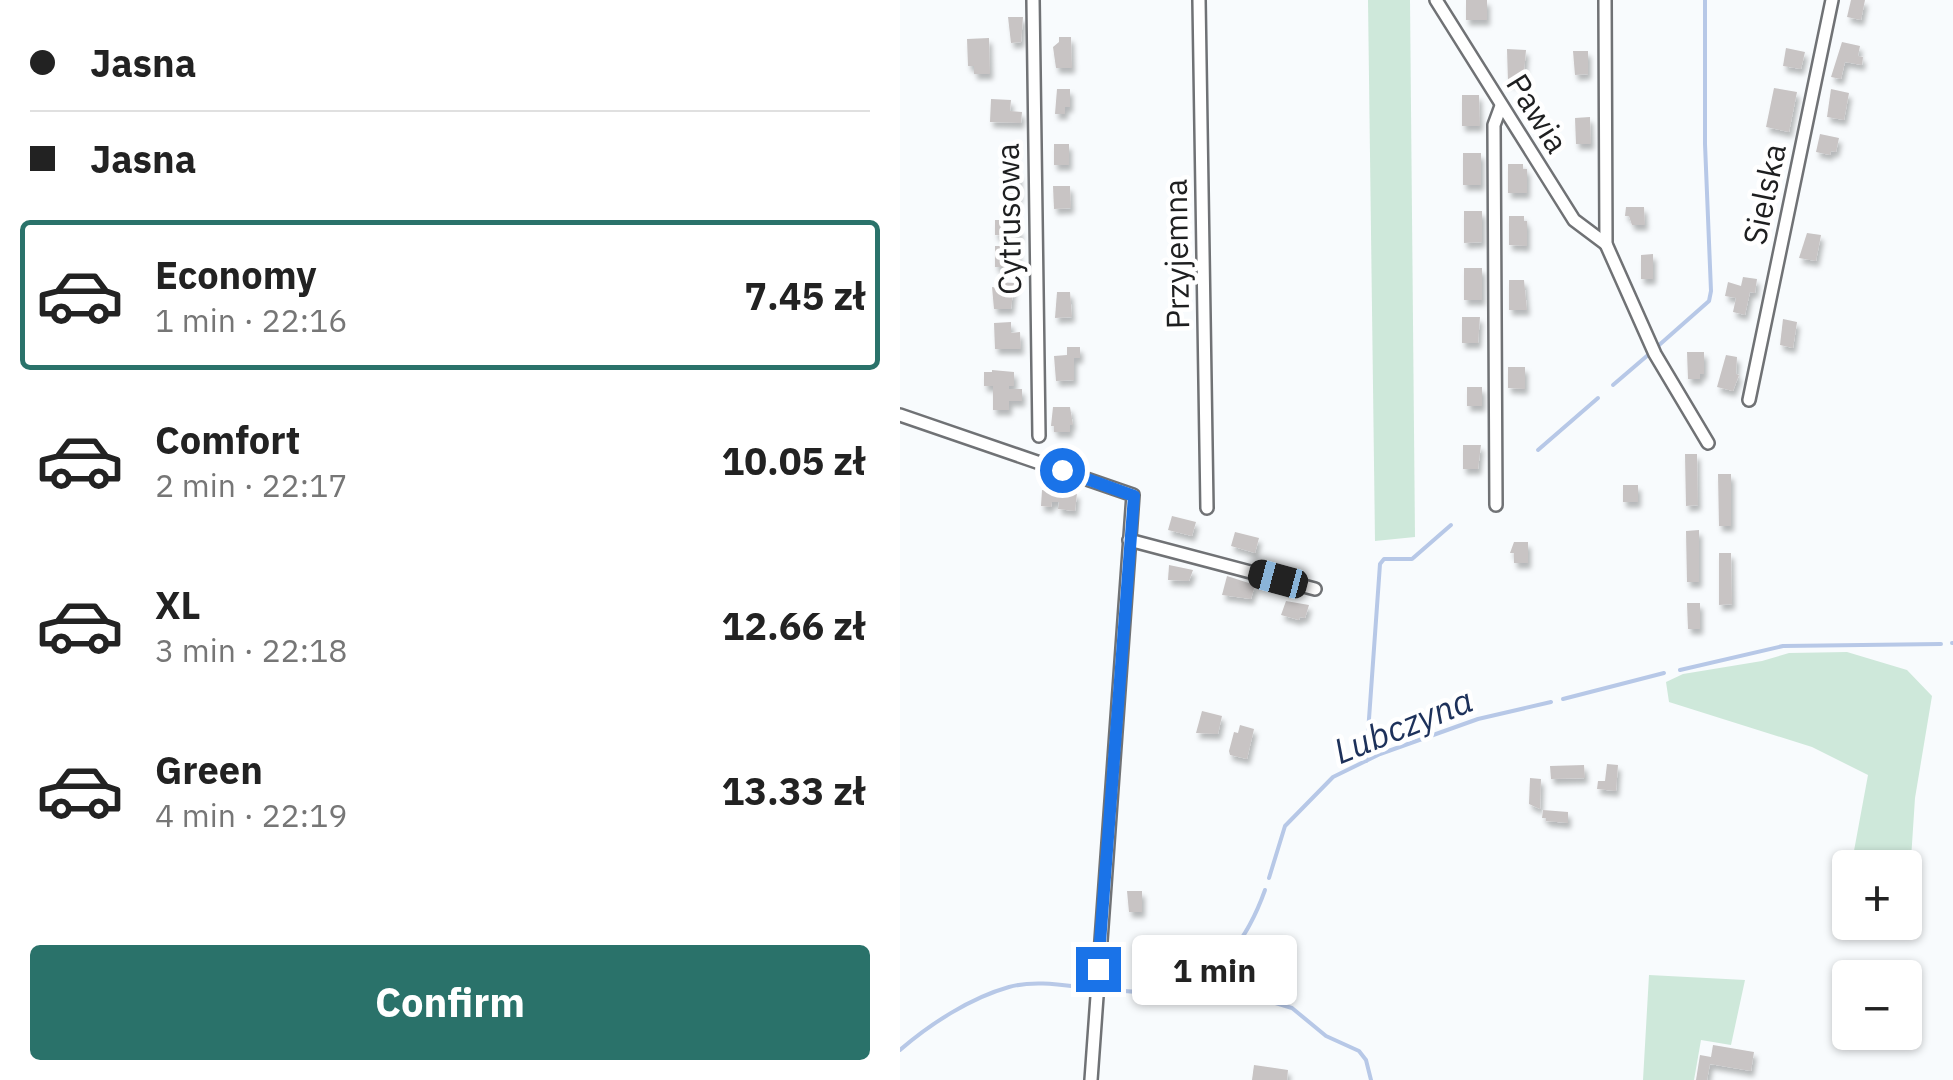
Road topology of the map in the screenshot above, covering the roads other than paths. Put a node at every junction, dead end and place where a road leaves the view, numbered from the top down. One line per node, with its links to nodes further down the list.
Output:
1 (1033, 0): 10 (street, Cytrusowa)
2 (1199, 0): 13 (street, Przyjemna)
3 (1436, 0): 6 (street, Pawia)
4 (1605, 0): 7 (street, Pawia)
5 (1832, 0): 8 (street, Sielska)
6 (1501, 106): 7 (street, Pawia); 12 (street)
7 (1606, 244): 11 (street, Pawia)
8 (1750, 400)
9 (900, 414): 14 (street)
10 (1038, 436)
11 (1708, 444)
12 (1496, 505)
13 (1207, 508)
14 (1130, 540): 15 (street); 16 (street)
15 (1315, 589)
16 (1090, 1080)

